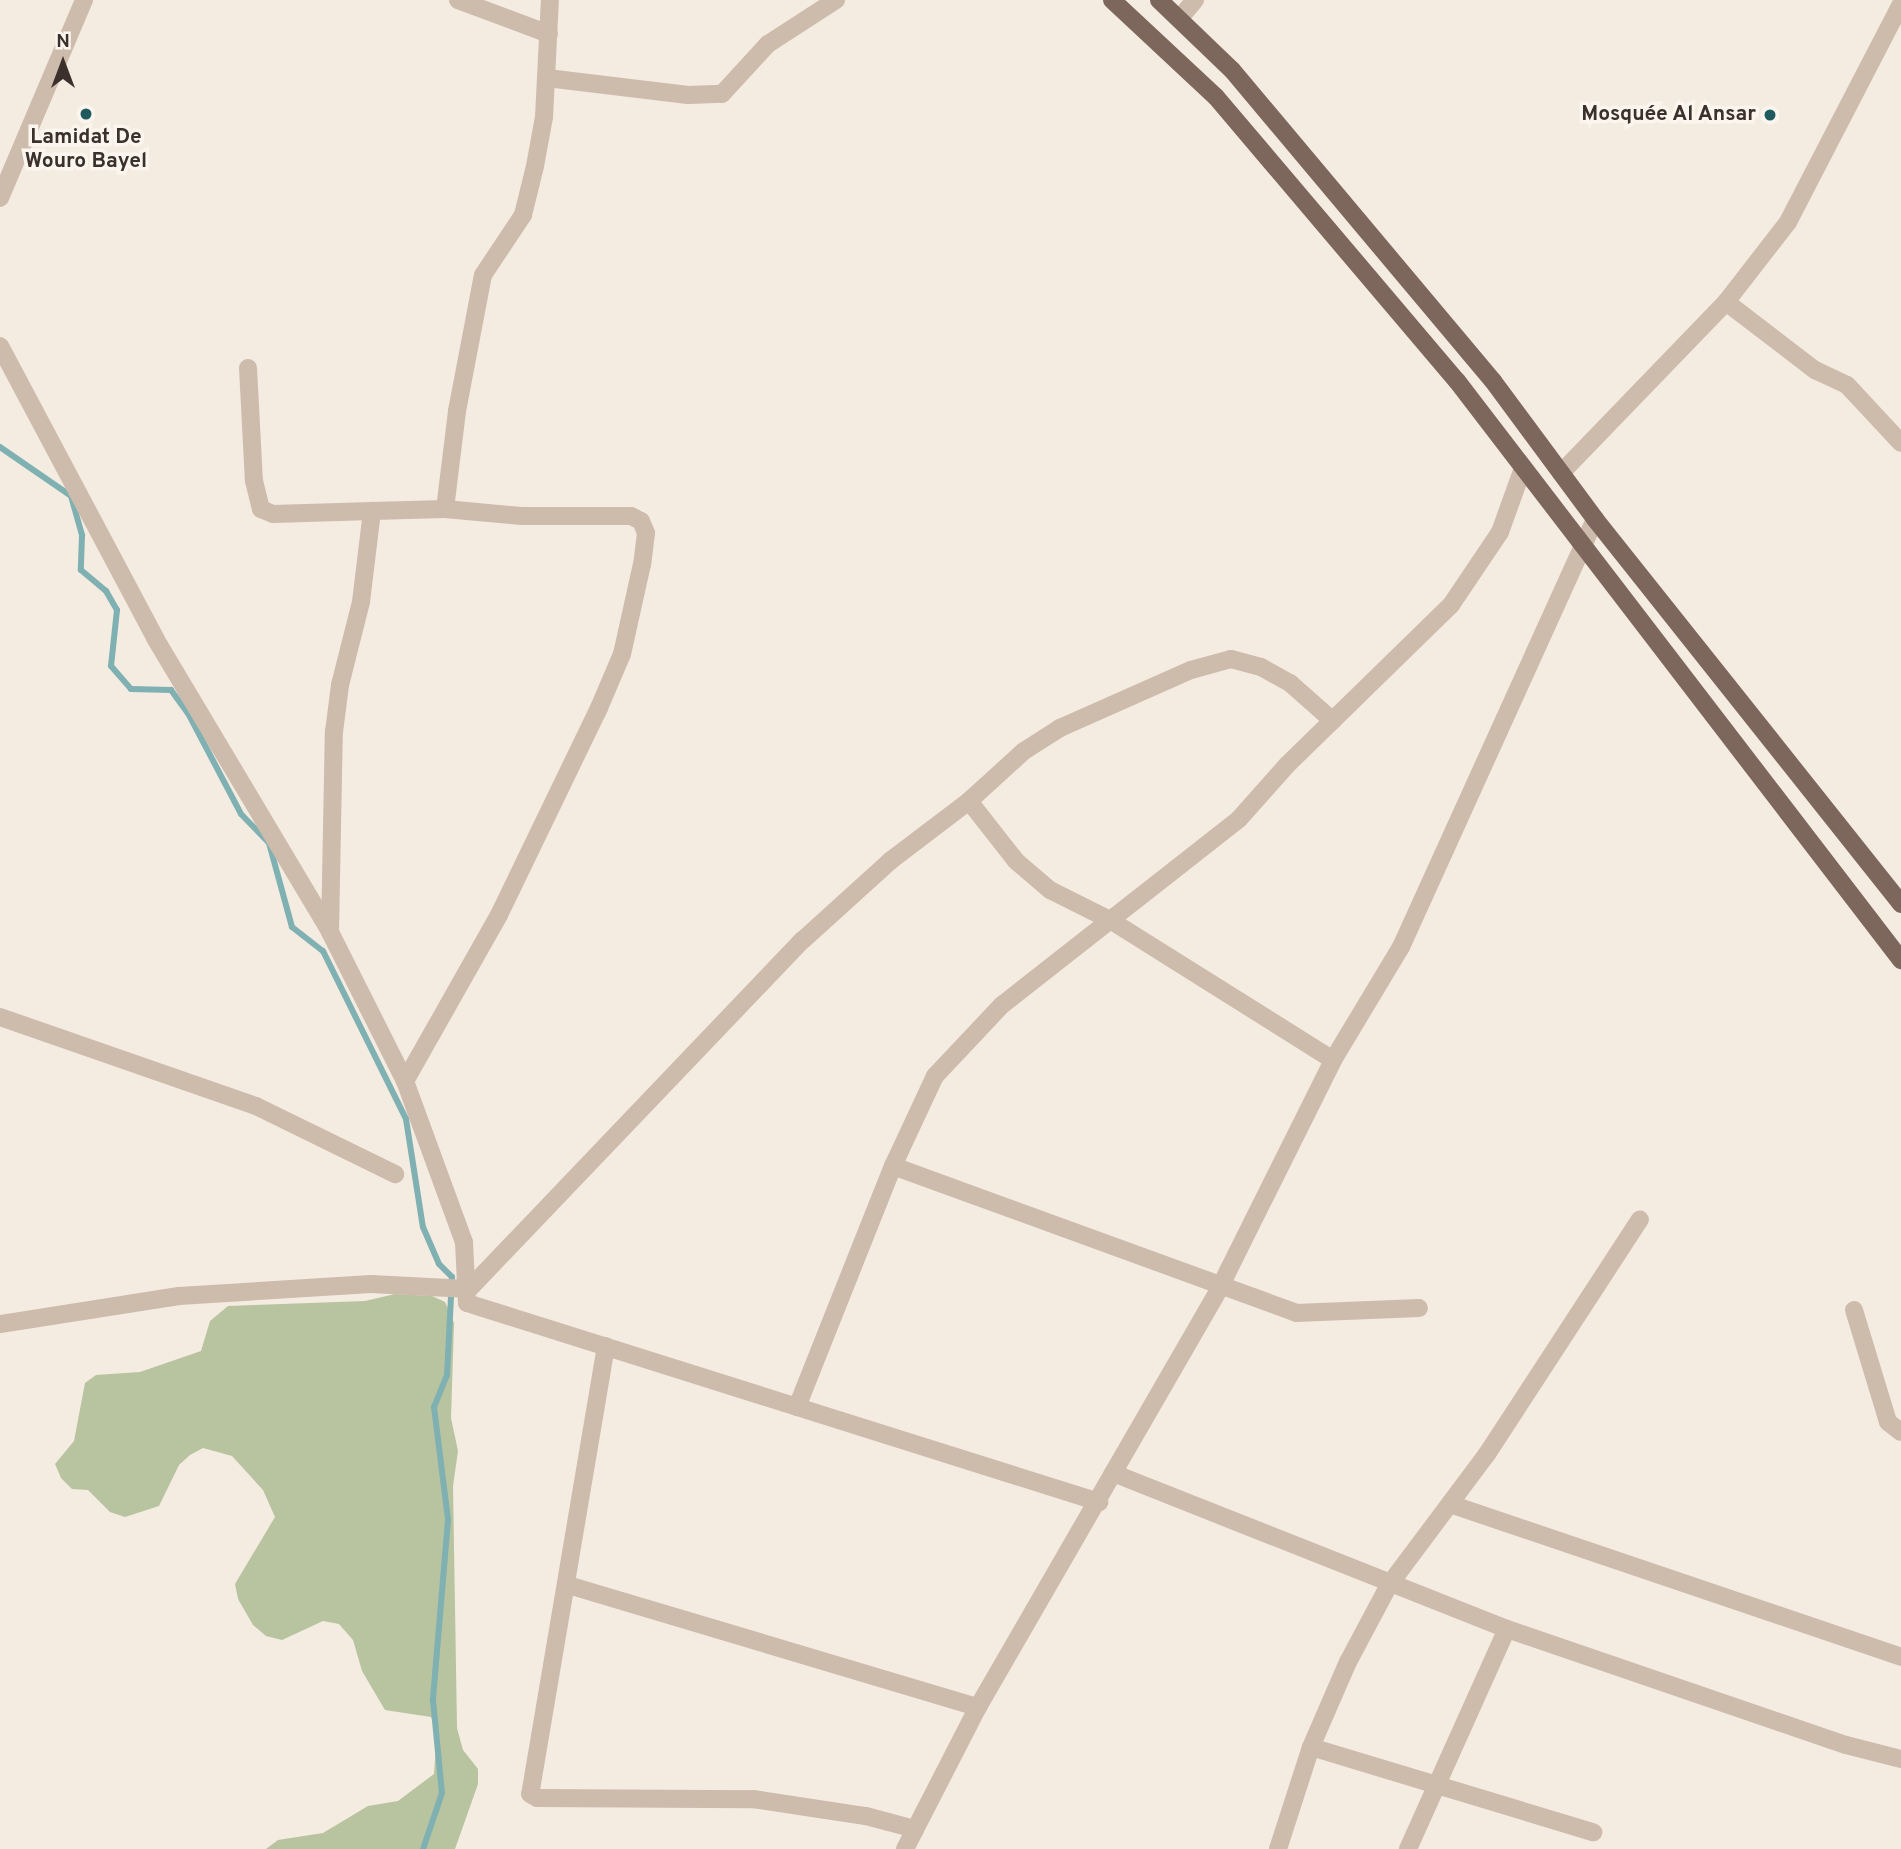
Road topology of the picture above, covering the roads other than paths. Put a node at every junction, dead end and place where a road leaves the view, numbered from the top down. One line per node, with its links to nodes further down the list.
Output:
1 (83, 0): 12 (street)
2 (458, 0): 10 (street)
3 (550, 0): 10 (street)
4 (836, 0): 11 (street)
5 (1112, 0): 17 (main road)
6 (1159, 0): 9 (main road)
7 (1195, 0): 9 (street)
8 (1901, 4): 13 (street)
9 (1179, 19): 18 (main road)
10 (549, 34): 11 (street)
11 (547, 78): 19 (street)
12 (0, 198)
13 (1726, 302): 16 (street); 18 (street)
14 (0, 346): 27 (street)
15 (248, 368): 20 (street)
16 (1901, 443)
17 (1523, 468): 22 (main road); 23 (street)
18 (1561, 473): 21 (main road)
19 (445, 509): 20 (street); 31 (street)
20 (372, 511): 27 (street)
21 (1595, 519): 22 (street); 25 (main road)
22 (1582, 547): 28 (main road); 30 (street)
23 (1334, 720): 24 (street); 26 (street)
24 (969, 801): 26 (street); 36 (street)
25 (1901, 904)
26 (1110, 920): 30 (street); 32 (street)
27 (330, 932): 31 (street)
28 (1901, 960)
29 (0, 1017): 33 (street)
30 (1333, 1060): 35 (street)
31 (405, 1081): 36 (street)
32 (893, 1167): 35 (street); 41 (street)
33 (396, 1174)
34 (1640, 1219): 45 (street)
35 (1220, 1287): 37 (street); 43 (street)
36 (469, 1289): 39 (street); 40 (street)
37 (1419, 1308)
38 (1854, 1310): 42 (street)
39 (0, 1324)
40 (606, 1346): 41 (street); 46 (street)
41 (797, 1407): 44 (street)
42 (1901, 1432)
43 (1114, 1474): 44 (street); 47 (street)
44 (1099, 1502): 50 (street)
45 (1450, 1504): 47 (street); 49 (street)
46 (568, 1585): 50 (street); 54 (street)
47 (1389, 1585): 48 (street); 51 (street)
48 (1507, 1629): 52 (street); 53 (street)
49 (1901, 1657)
50 (978, 1707): 54 (street)
51 (1311, 1747): 53 (street); 57 (street)
52 (1901, 1759)
53 (1435, 1787): 55 (street); 58 (street)
54 (915, 1829): 56 (street)
55 (1593, 1832)
56 (905, 1849)
57 (1278, 1849)
58 (1408, 1849)

